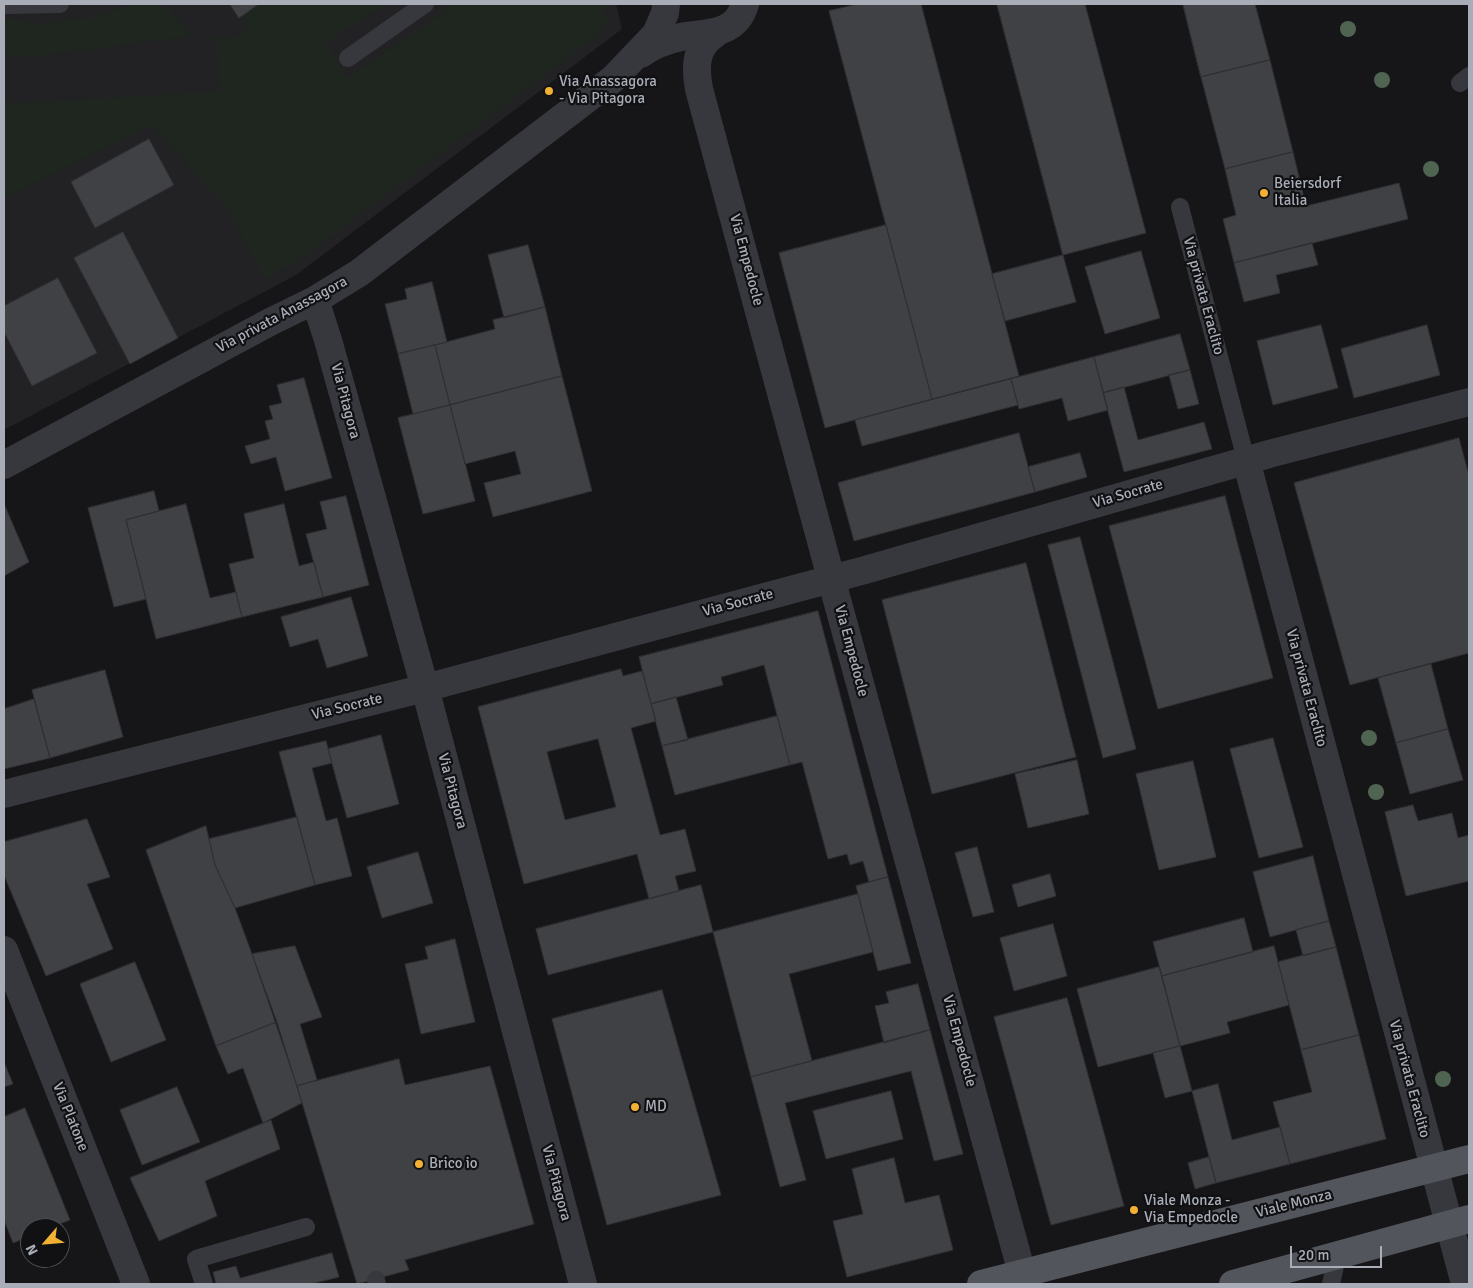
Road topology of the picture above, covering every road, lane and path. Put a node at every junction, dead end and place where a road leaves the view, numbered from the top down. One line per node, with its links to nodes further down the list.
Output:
1 (60, 4): 5 (lane)
2 (425, 4): 7 (lane)
3 (666, 4): 6 (street, Via privata Anassagora); 8 (street, Via privata Anassagora)
4 (745, 4): 6 (street, Via privata Anassagora)
5 (4, 5)
6 (709, 34): 8 (street, Via privata Anassagora); 14 (street, Via Empedocle)
7 (348, 58)
8 (634, 60): 10 (street, Via privata Anassagora)
9 (1180, 207): 12 (lane, Via privata Eraclito)
10 (315, 300): 13 (street, Via privata Anassagora); 15 (street, Via Pitagora)
11 (1469, 402): 12 (street, Via Socrate)
12 (1246, 460): 14 (street, Via Socrate); 19 (street, Via privata Eraclito)
13 (4, 465)
14 (831, 578): 15 (street, Via Socrate); 23 (street, Via Empedocle)
15 (425, 688): 16 (street, Via Socrate); 26 (street, Via Pitagora)
16 (4, 794)
17 (4, 950): 24 (street, Via Platone)
18 (1469, 1159): 19 (main road, Viale Monza)
19 (1433, 1168): 20 (street); 23 (main road, Viale Monza)
20 (1459, 1222): 22 (main road); 30 (street)
21 (306, 1227): 25 (lane)
22 (1336, 1257): 28 (main road); 29 (lane)
23 (1022, 1273): 27 (main road, Viale Monza)
24 (136, 1284)
25 (204, 1284)
26 (583, 1284)
27 (981, 1284)
28 (1233, 1284)
29 (1331, 1284)
30 (1465, 1284)

